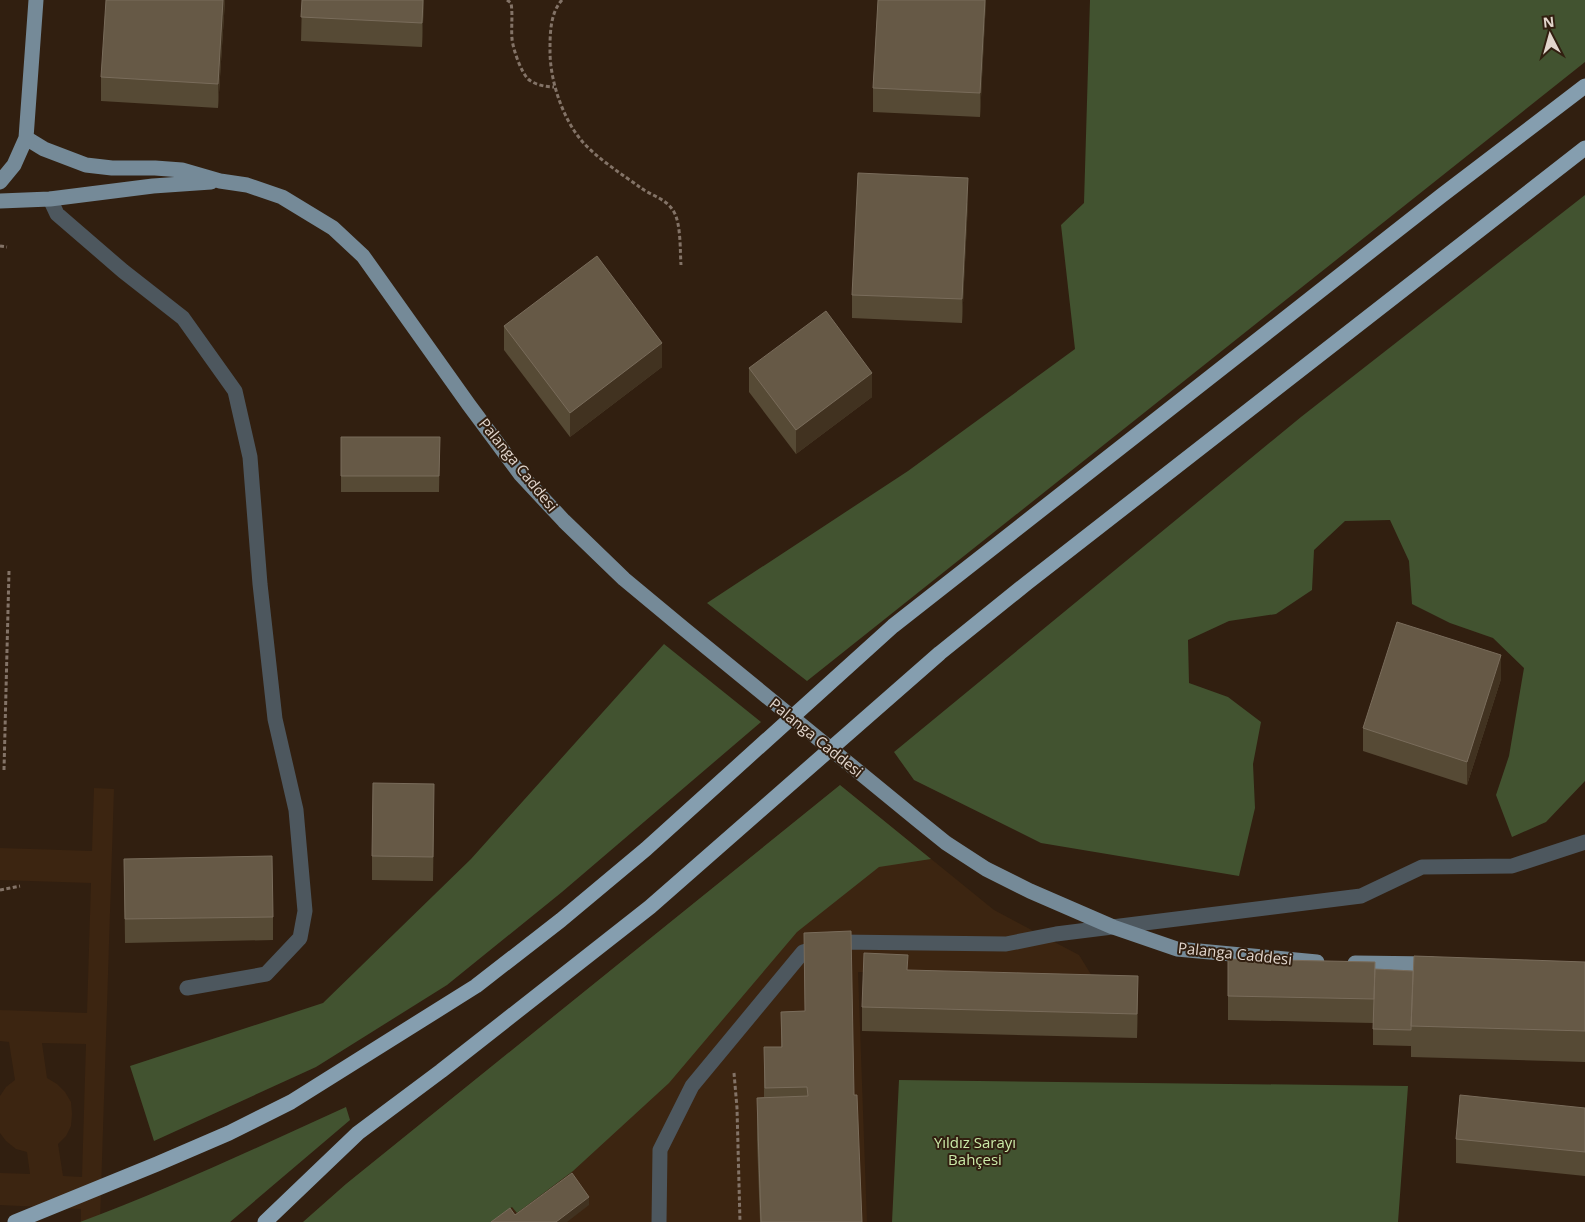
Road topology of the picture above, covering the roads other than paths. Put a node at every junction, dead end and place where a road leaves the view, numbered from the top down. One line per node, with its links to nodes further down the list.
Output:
1 (36, 0): 3 (main road)
2 (1585, 86): 13 (highway)
3 (26, 138): 5 (main road); 6 (main road)
4 (1585, 148): 14 (highway)
5 (220, 181): 7 (main road); 10 (main road, Palanga Caddesi)
6 (0, 182)
7 (50, 199): 8 (main road); 12 (street)
8 (0, 201)
9 (1585, 842): 10 (street)
10 (1113, 927): 11 (main road, Palanga Caddesi); 15 (street)
11 (1443, 965)
12 (187, 988)
13 (15, 1222)
14 (265, 1222)
15 (659, 1222)

